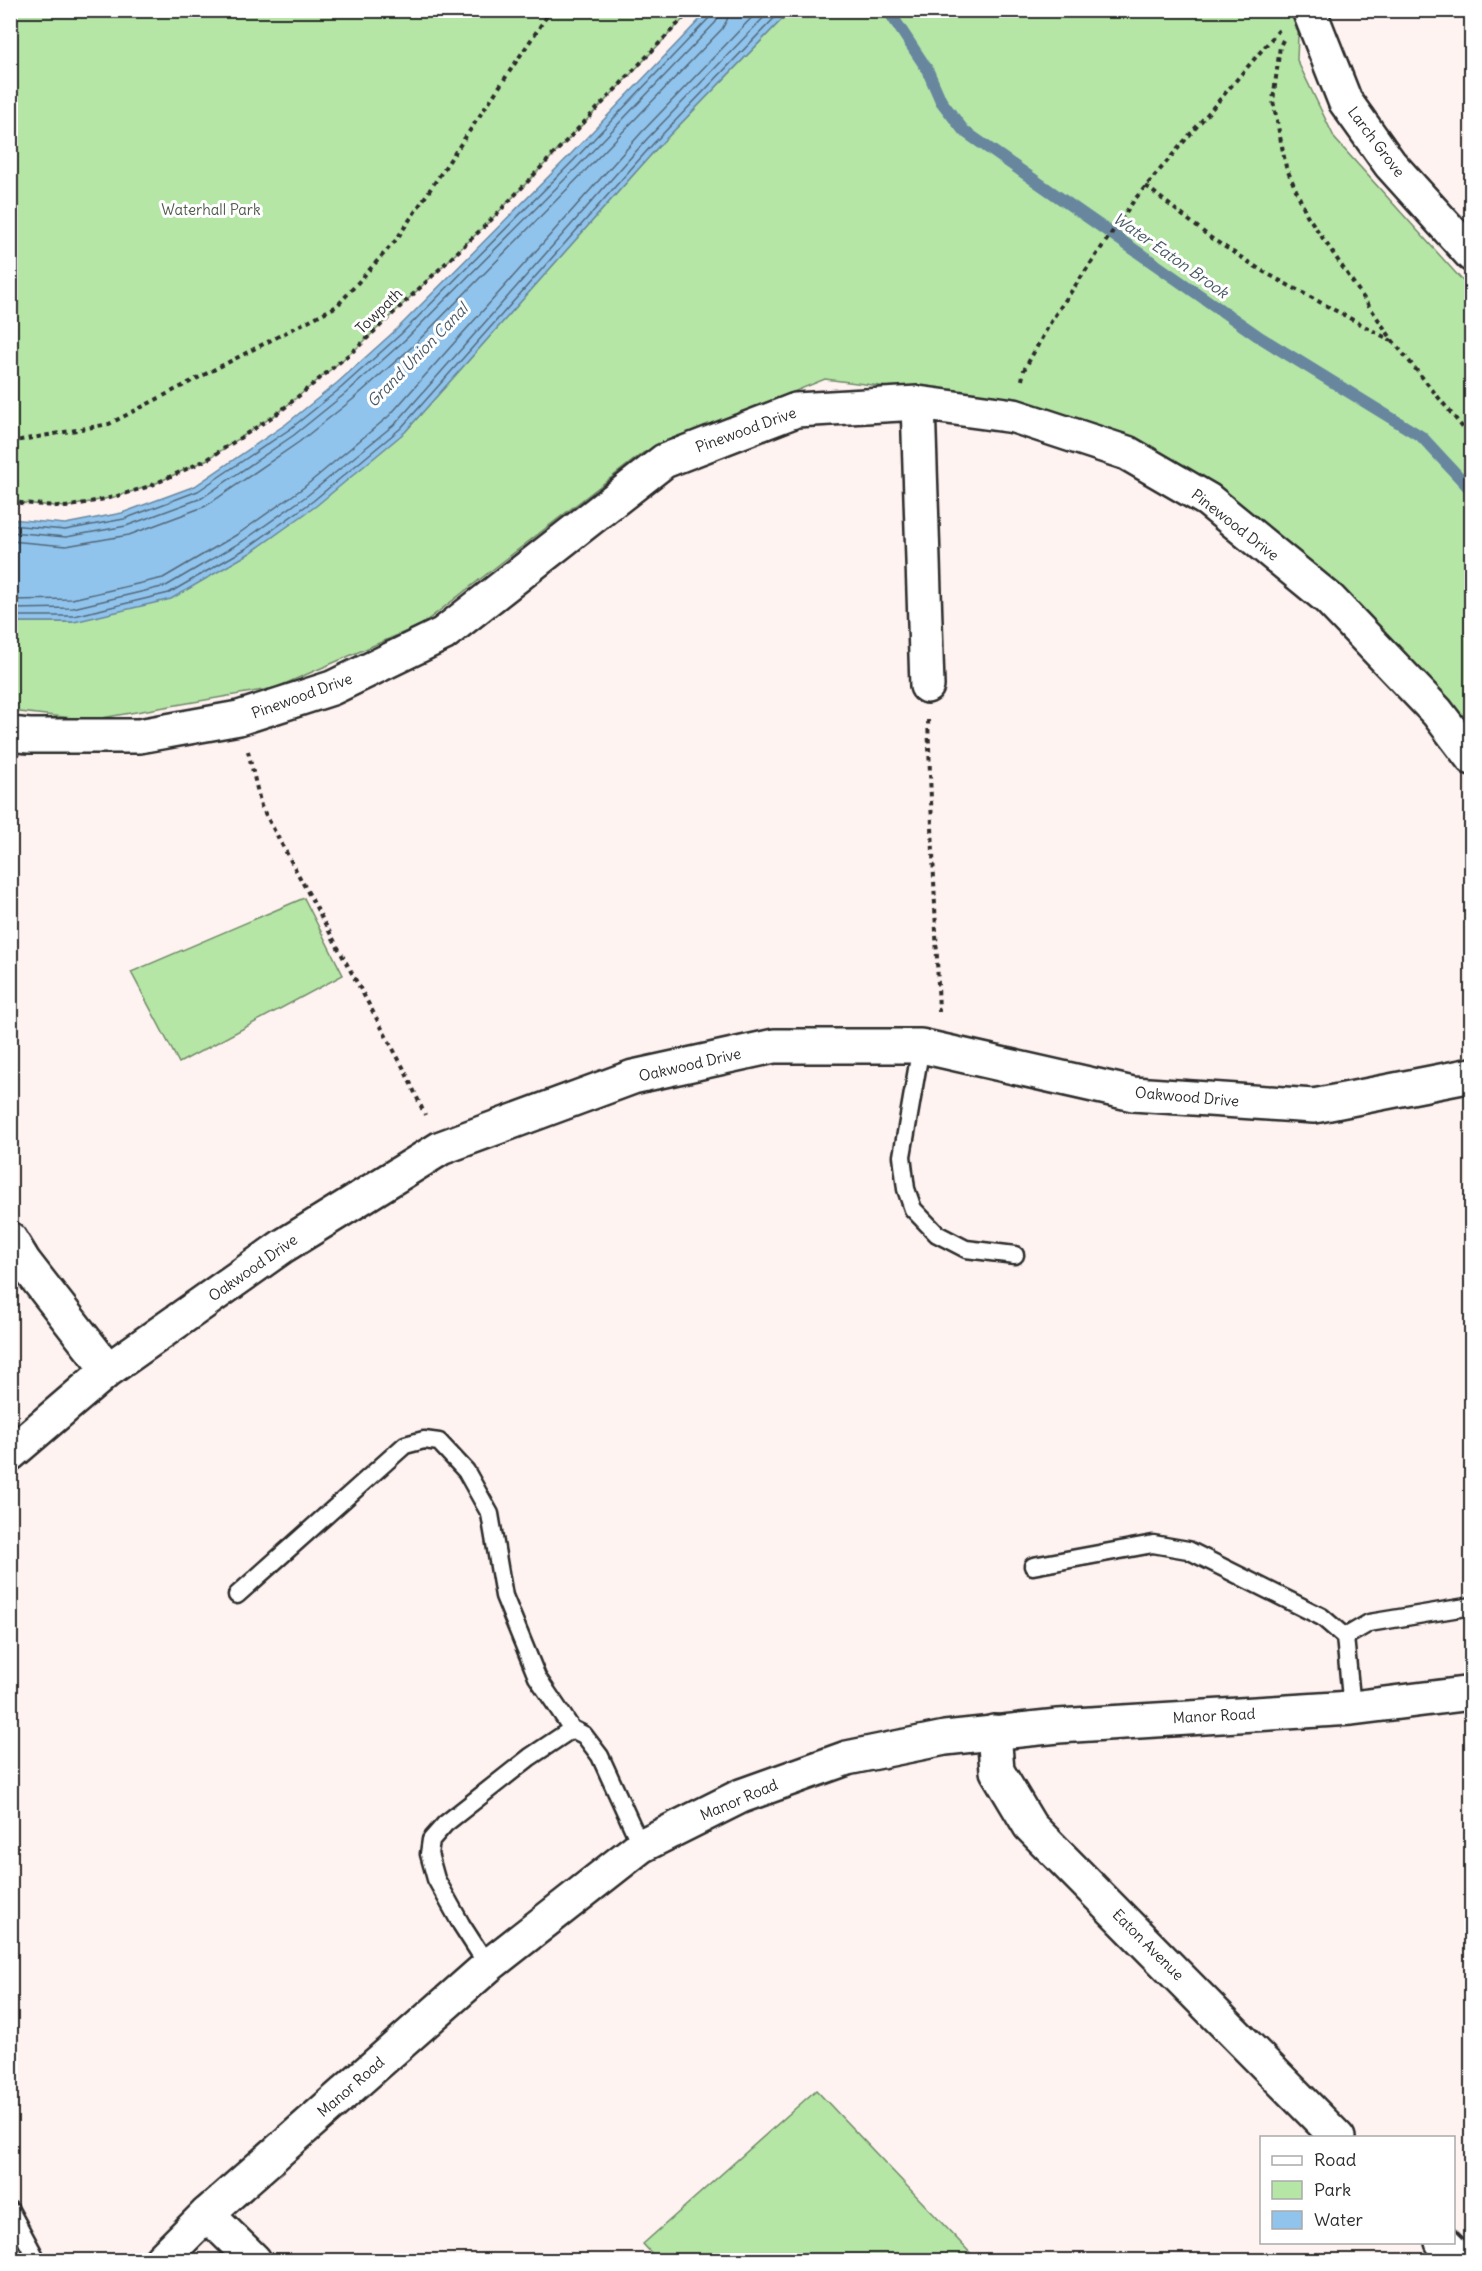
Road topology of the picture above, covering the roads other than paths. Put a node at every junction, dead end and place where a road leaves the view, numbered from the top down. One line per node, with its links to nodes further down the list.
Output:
1 (1309, 10): 2 (street, Larch Grove)
2 (1472, 255)
3 (918, 403): 4 (street); 5 (street, Pinewood Drive); 6 (street, Pinewood Drive)
4 (927, 686)
5 (10, 734)
6 (1472, 758)
7 (921, 1046): 8 (street, Oakwood Drive); 10 (lane); 11 (street, Oakwood Drive)
8 (1472, 1075)
9 (10, 1239): 11 (street)
10 (1015, 1255)
11 (108, 1370): 12 (street, Oakwood Drive)
12 (10, 1454)
13 (1033, 1566): 16 (lane)
14 (237, 1595): 19 (lane)
15 (1472, 1606): 16 (lane)
16 (1345, 1637): 18 (lane)
17 (1472, 1693): 18 (street, Manor Road)
18 (1352, 1708): 20 (street, Manor Road)
19 (572, 1729): 21 (lane); 22 (lane)
20 (994, 1732): 21 (street, Manor Road); 23 (street, Eaton Avenue)
21 (640, 1846): 22 (street, Manor Road)
22 (488, 1966): 25 (street, Manor Road)
23 (1336, 2136)
24 (10, 2210): 27 (lane)
25 (207, 2214): 28 (street, Manor Road); 29 (street)
26 (1444, 2244): 30 (street)
27 (37, 2260)
28 (161, 2260)
29 (254, 2260)
30 (1460, 2260)

